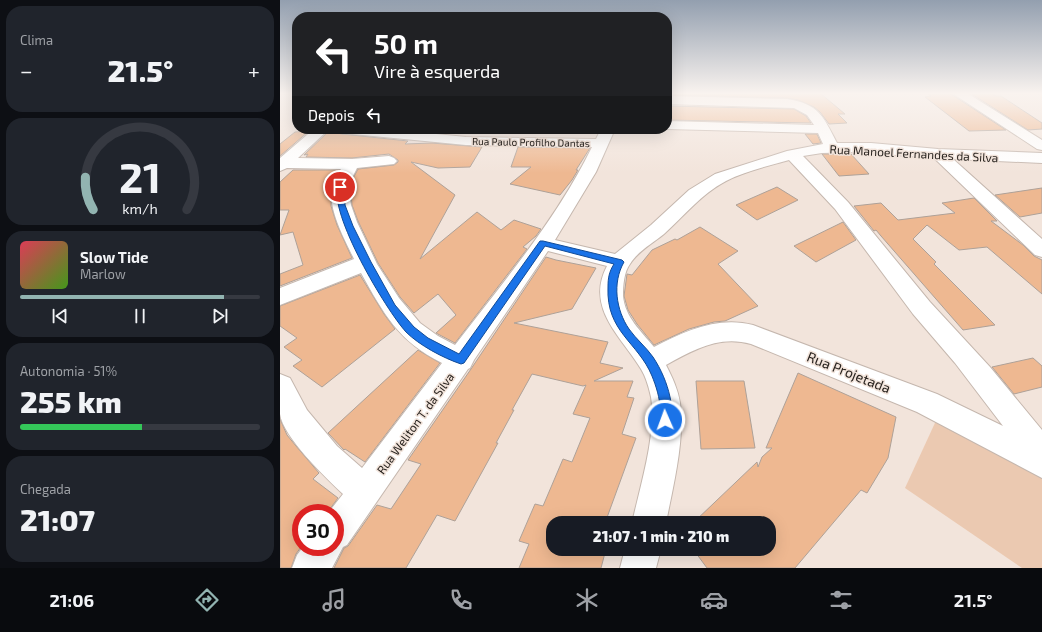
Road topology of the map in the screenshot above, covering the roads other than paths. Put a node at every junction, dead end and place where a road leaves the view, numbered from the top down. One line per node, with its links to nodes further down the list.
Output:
1 (817, 120): 4 (street)
2 (998, 120): 6 (street)
3 (672, 124): 4 (street)
4 (822, 129): 11 (street)
5 (1042, 132): 6 (street)
6 (1019, 133): 10 (street)
7 (316, 134): 16 (street)
8 (394, 134): 9 (street, Rua Paulo Profilho Dantas)
9 (605, 136): 18 (street, Rua Weliton T. da Silva)
10 (1042, 146)
11 (832, 148): 12 (street, Rua Manoel Fernandes da Silva); 13 (street, Rua Manoel Fernandes da Silva)
12 (792, 154): 21 (street, Rua Manoel Fernandes da Silva); 26 (street)
13 (938, 154): 14 (street, Rua Manoel Fernandes da Silva); 19 (street)
14 (1042, 158)
15 (389, 160): 17 (street)
16 (282, 164): 17 (street)
17 (352, 164): 20 (street)
18 (543, 243): 21 (street); 23 (street, Rua Weliton T. da Silva)
19 (1042, 250)
20 (366, 262): 22 (street); 23 (street)
21 (619, 262): 24 (street, Rua Manoel Fernandes da Silva)
22 (280, 297)
23 (461, 360): 28 (street, Rua Weliton T. da Silva)
24 (650, 361): 27 (street, Rua Projetada); 29 (street, Rua Manoel Fernandes da Silva)
25 (280, 386): 28 (street)
26 (1042, 455)
27 (1042, 462)
28 (365, 492): 30 (street, Rua Weliton T. da Silva)
29 (651, 516)
30 (344, 521)
31 (319, 556): 33 (street)
32 (641, 556): 34 (street)
33 (310, 568)
34 (638, 568)

